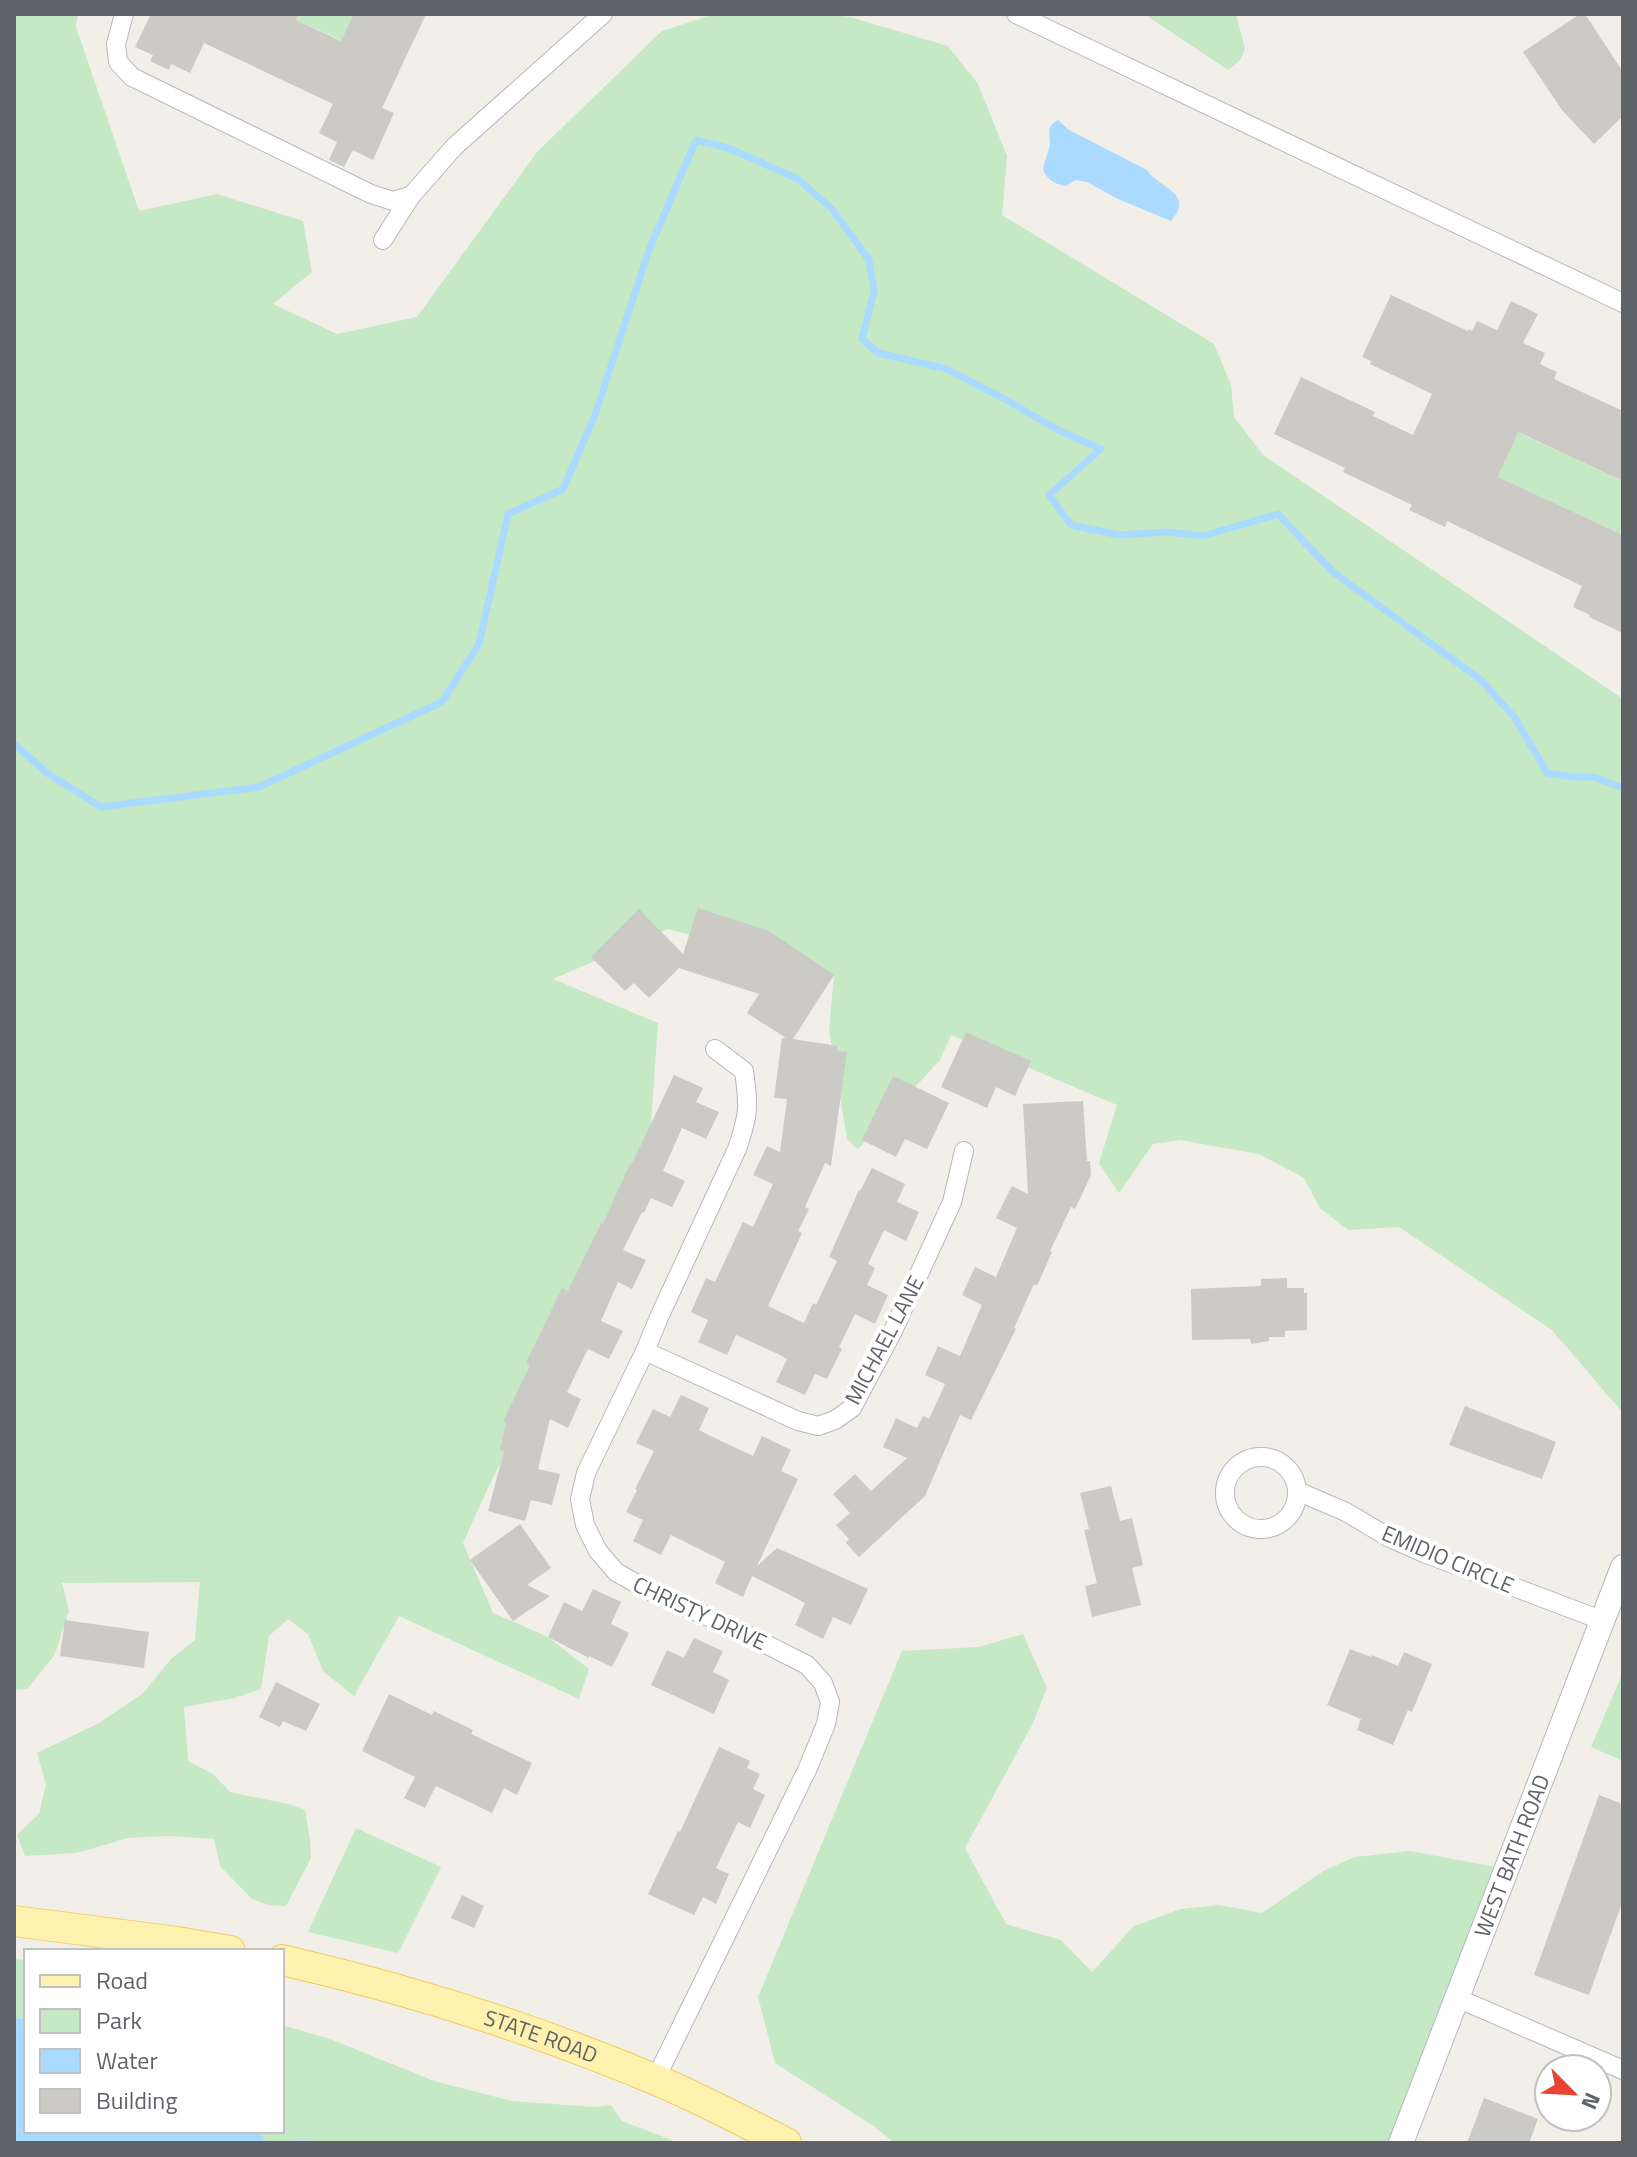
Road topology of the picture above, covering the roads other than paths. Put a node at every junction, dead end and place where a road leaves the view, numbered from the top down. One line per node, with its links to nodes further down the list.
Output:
1 (124, 14): 4 (street)
2 (603, 14): 4 (street)
3 (1016, 14): 6 (street)
4 (411, 196): 5 (street)
5 (383, 240)
6 (1623, 303)
7 (715, 1049): 9 (street, CHRISTY DRIVE)
8 (964, 1151): 9 (street, MICHAEL LANE)
9 (645, 1351): 18 (street, CHRISTY DRIVE)
10 (1297, 1491): 10 (street); 12 (street, EMIDIO CIRCLE)
11 (1623, 1567): 12 (street, WEST BATH ROAD)
12 (1601, 1620): 16 (street, WEST BATH ROAD)
13 (14, 1921): 14 (main road)
14 (218, 1949)
15 (284, 1960): 18 (main road, STATE ROAD)
16 (1457, 1998): 17 (street); 20 (street, WEST BATH ROAD)
17 (1623, 2070)
18 (655, 2080): 19 (main road, STATE ROAD)
19 (786, 2143)
20 (1401, 2143)

